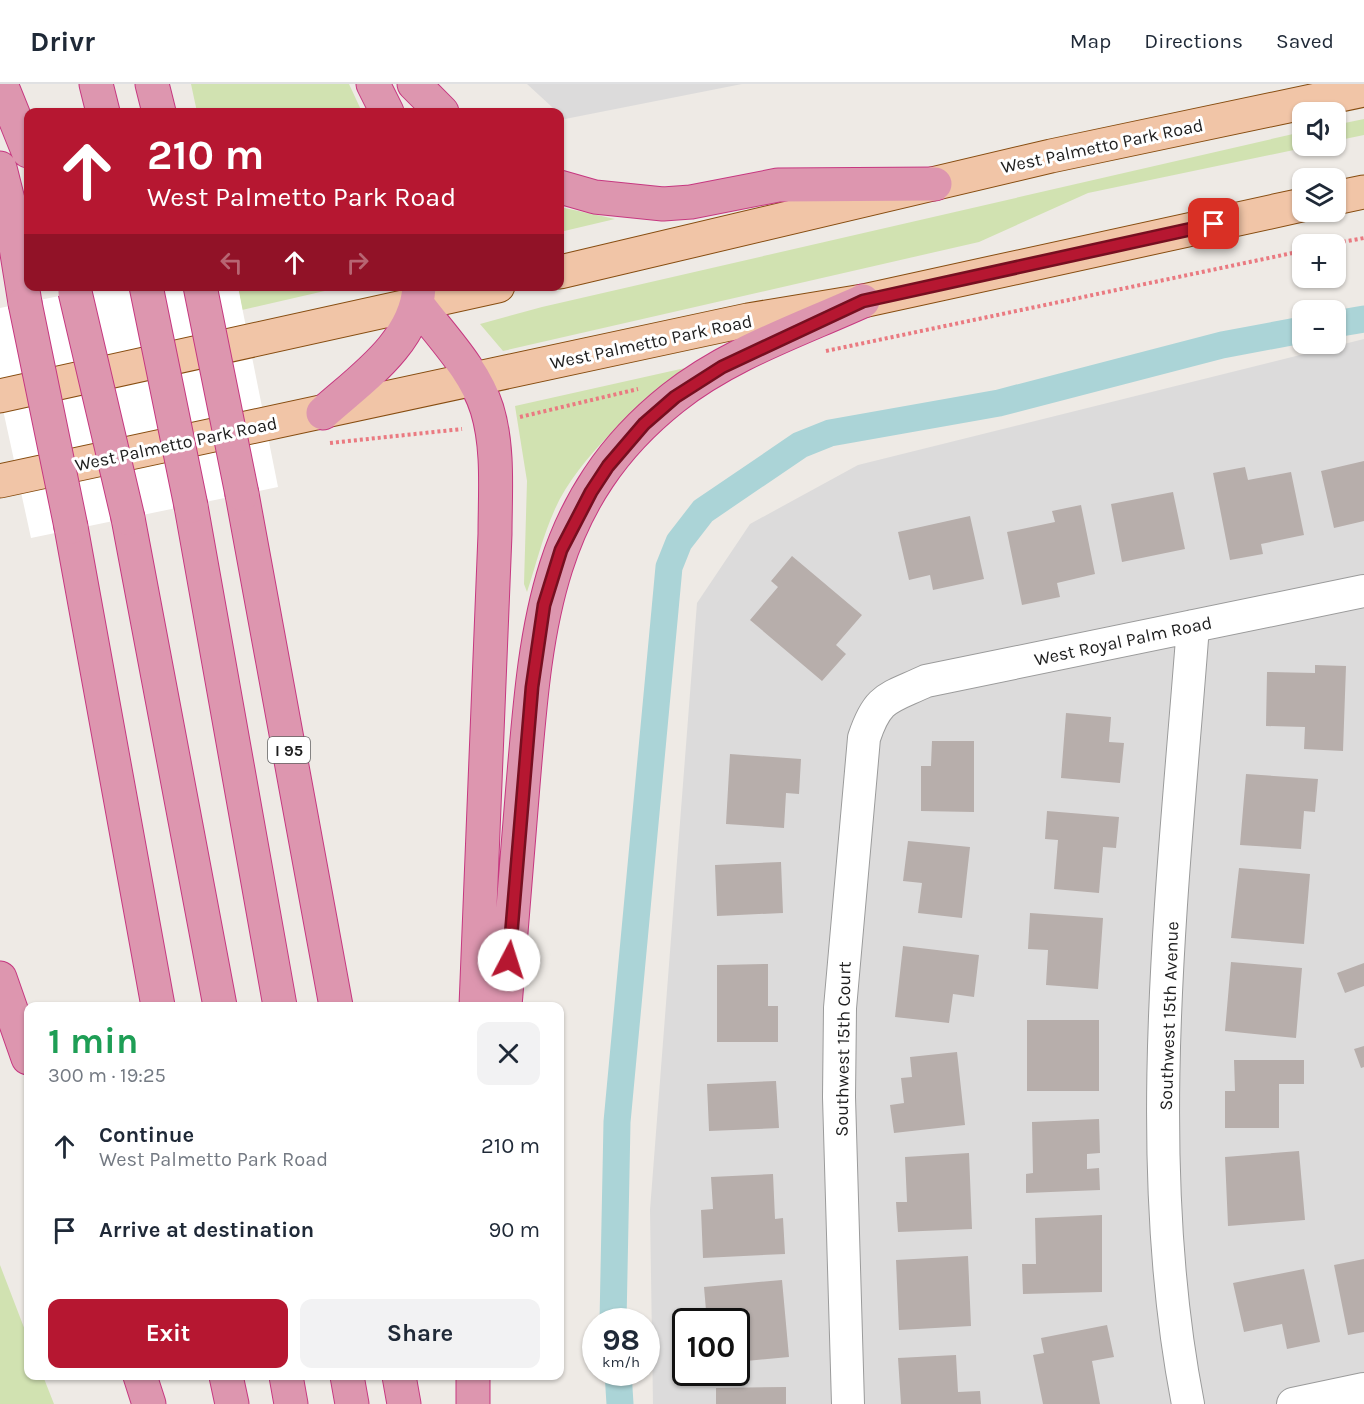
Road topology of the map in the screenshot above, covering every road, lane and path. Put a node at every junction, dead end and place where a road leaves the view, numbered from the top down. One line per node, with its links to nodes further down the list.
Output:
1 (1, 84): 15 (highway)
2 (23, 84): 9 (highway)
3 (96, 84): 10 (highway)
4 (136, 84): 11 (highway)
5 (152, 84): 12 (highway)
6 (373, 84): 13 (highway)
7 (414, 84): 14 (highway)
8 (1364, 90): 17 (main road, West Palmetto Park Road)
9 (30, 108)
10 (102, 108)
11 (139, 108)
12 (158, 108)
13 (385, 108)
14 (438, 108)
15 (24, 141)
16 (0, 168): 34 (highway)
17 (935, 184): 18 (highway); 26 (main road, West Palmetto Park Road)
18 (564, 187)
19 (1364, 192): 20 (main road)
20 (1346, 196)
21 (1292, 207): 33 (main road, West Palmetto Park Road)
22 (0, 228): 34 (highway)
23 (1364, 238): 24 (path)
24 (1346, 241)
25 (1292, 252): 35 (path)
26 (564, 271)
27 (75, 291): 48 (highway, bridge)
28 (147, 291): 42 (highway, bridge)
29 (163, 291): 42 (highway, bridge)
30 (201, 291): 50 (highway, I 95, bridge)
31 (458, 291): 32 (main road)
32 (418, 296): 36 (highway); 38 (main road); 39 (highway)
33 (863, 301): 36 (main road, West Palmetto Park Road); 52 (highway)
34 (25, 303): 47 (highway, bridge)
35 (821, 354)
36 (473, 380): 39 (main road, West Palmetto Park Road); 51 (highway)
37 (645, 387): 40 (path)
38 (0, 396)
39 (323, 412): 41 (main road, West Palmetto Park Road)
40 (515, 418)
41 (0, 481)
42 (191, 506): 49 (highway)
43 (1364, 591): 44 (street, West Royal Palm Road)
44 (1193, 626): 45 (street, West Royal Palm Road); 68 (street, Southwest 15th Avenue)
45 (884, 700): 67 (street, Southwest 15th Court)
46 (0, 978): 53 (highway)
47 (157, 1002)
48 (219, 1002)
49 (279, 1002)
50 (335, 1002)
51 (476, 1002)
52 (505, 1002)
53 (24, 1047)
54 (141, 1380): 61 (highway)
55 (227, 1380): 62 (highway)
56 (287, 1380): 63 (highway)
57 (347, 1380): 64 (highway)
58 (400, 1380): 65 (highway)
59 (473, 1380): 66 (highway)
60 (1364, 1389): 69 (street)
61 (149, 1404)
62 (232, 1404)
63 (291, 1404)
64 (352, 1404)
65 (404, 1404)
66 (473, 1404)
67 (848, 1404)
68 (1188, 1404)
69 (1293, 1404)

